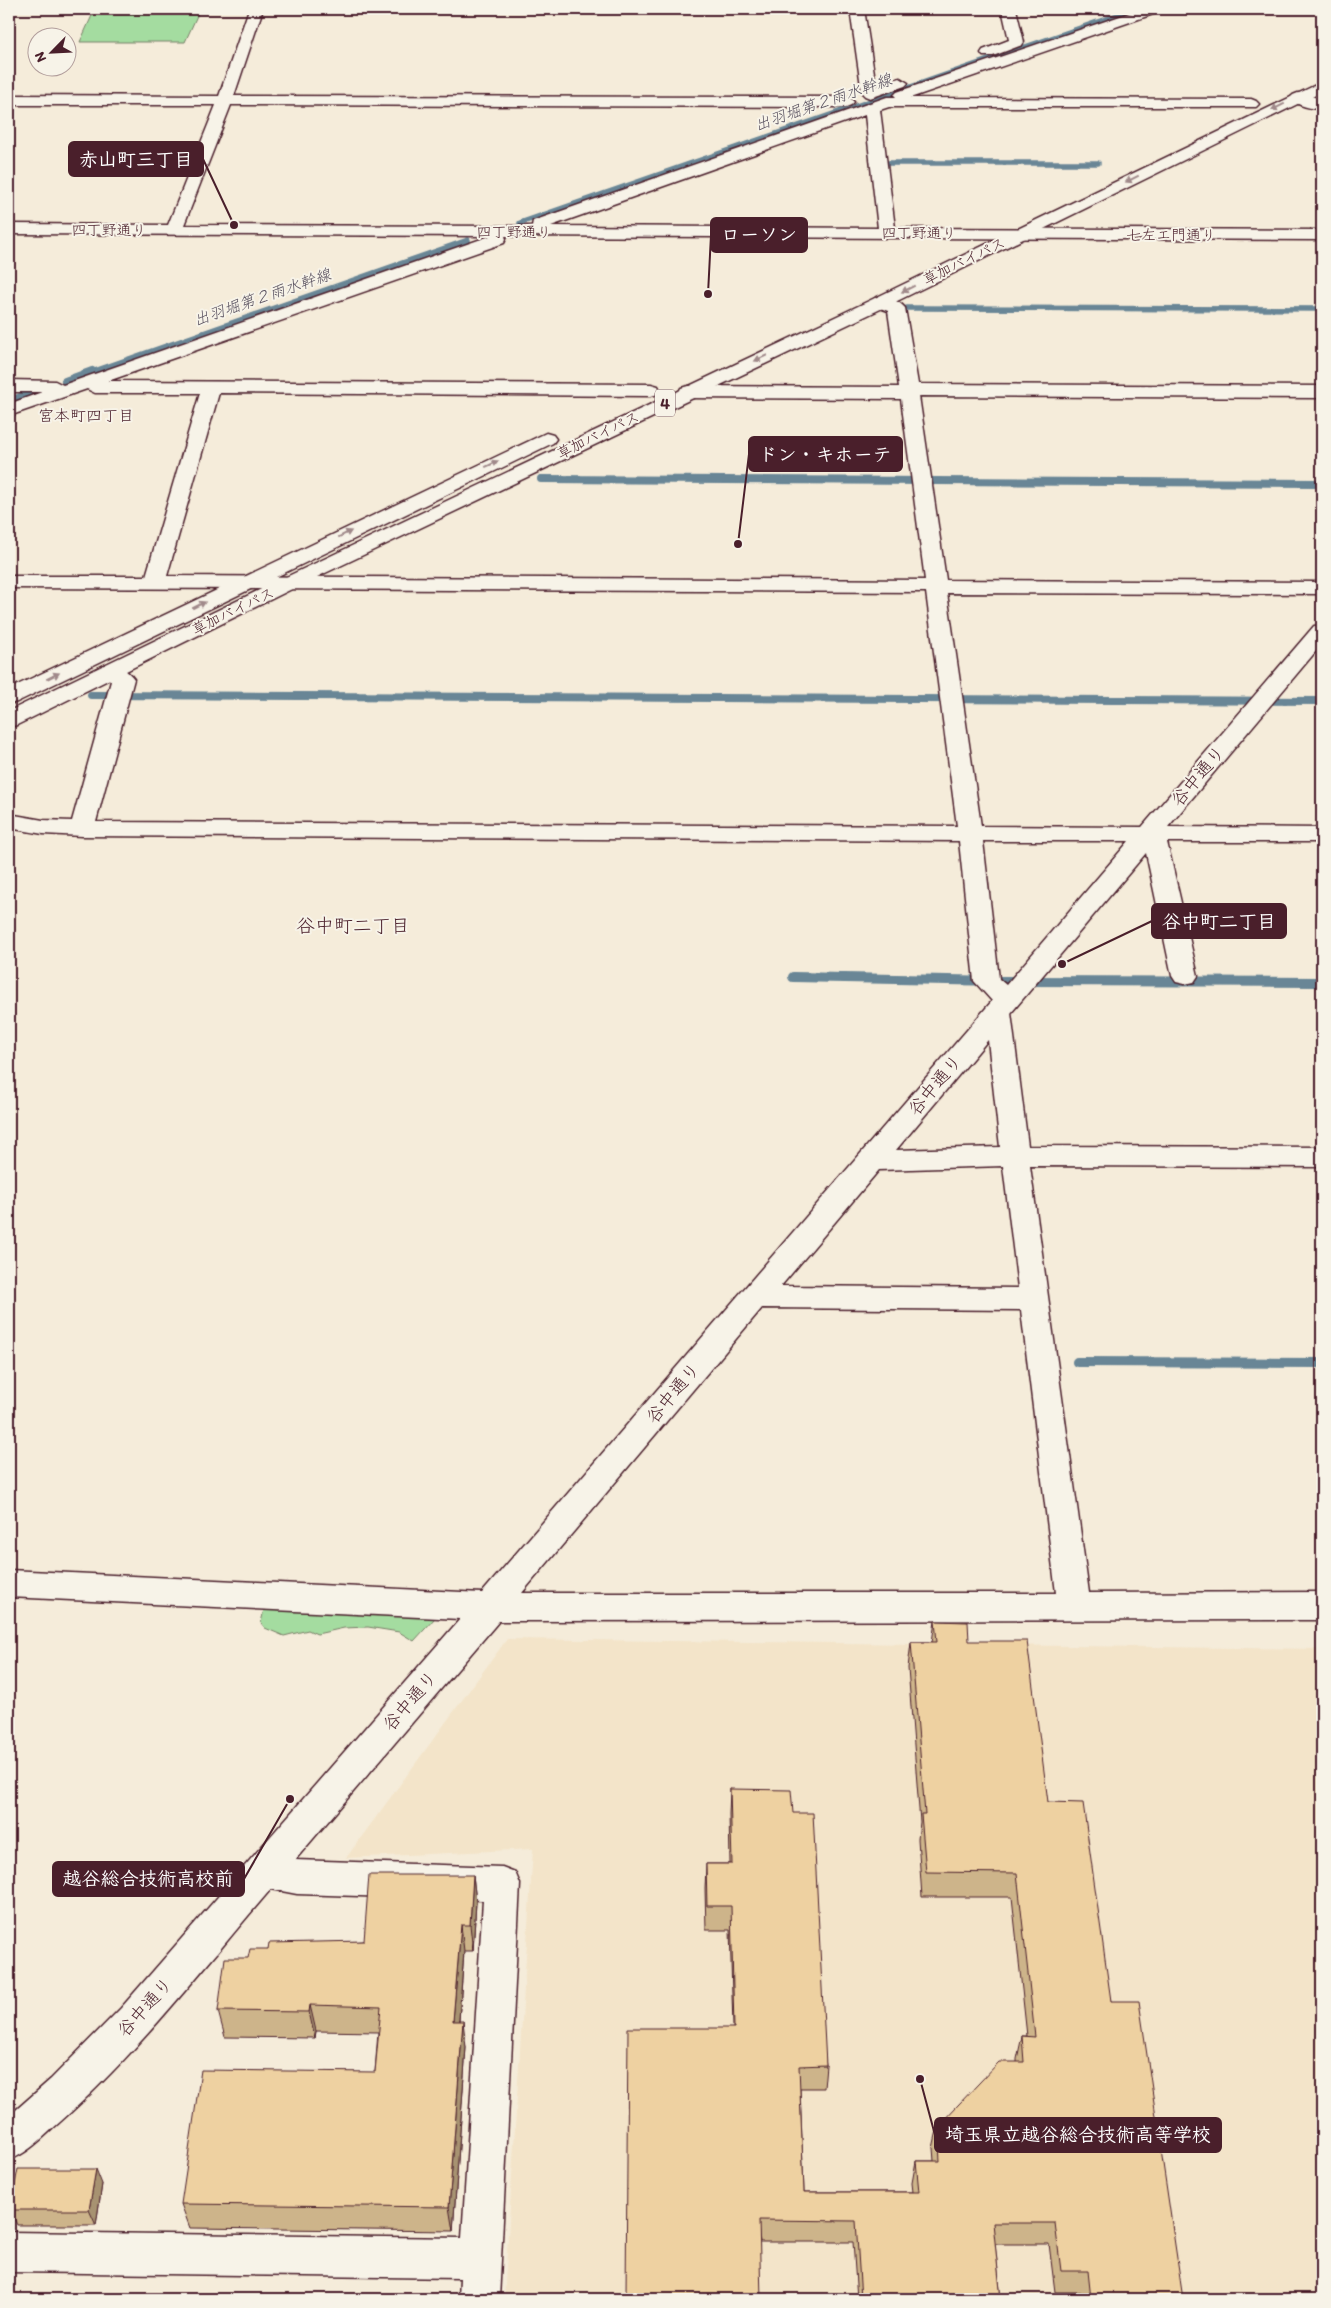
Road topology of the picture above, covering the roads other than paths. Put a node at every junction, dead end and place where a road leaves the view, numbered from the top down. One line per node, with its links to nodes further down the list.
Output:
1 (256, 9): 9 (main road)
2 (857, 9): 3 (main road)
3 (1009, 9)
4 (1154, 9): 10 (main road)
5 (1322, 71): 11 (main road)
6 (1322, 86): 7 (main road, 草加バイパス / 4)
7 (1298, 98): 12 (main road); 15 (main road, 草加バイパス / 4, one-way to 15)
8 (9, 100): 9 (main road)
9 (225, 101): 14 (main road); 17 (main road)
10 (879, 104): 11 (main road); 14 (main road); 18 (main road)
11 (1251, 104): 13 (main road)
12 (1322, 104)
13 (1089, 180)
14 (522, 220): 17 (main road, 四丁野通り); 18 (main road, 四丁野通り); 25 (main road)
15 (1015, 226): 19 (main road, 草加バイパス / 4); 20 (main road, 七左エ門通り); 22 (main road, 草加バイパス / 4, one-way to 22)
16 (9, 229): 17 (main road, 四丁野通り)
17 (174, 230)
18 (887, 233): 19 (main road, 四丁野通り)
19 (980, 234): 21 (main road, 草加バイパス / 4)
20 (1322, 235)
21 (944, 251)
22 (881, 302): 24 (main road, 草加バイパス / 4, one-way to 24); 29 (main road)
23 (64, 371): 26 (main road)
24 (680, 381): 28 (main road, 草加バイパス / 4); 29 (main road); 36 (main road, 草加バイパス / 4)
25 (75, 387): 26 (main road); 27 (main road); 32 (main road)
26 (13, 388)
27 (211, 388): 28 (main road); 35 (main road)
28 (651, 390): 31 (main road, 草加バイパス / 4)
29 (910, 392): 30 (main road); 38 (main road)
30 (1322, 392)
31 (616, 406)
32 (9, 410)
33 (563, 431): 37 (main road, 草加バイパス, one-way to 33)
34 (9, 582): 35 (main road)
35 (155, 582): 37 (main road)
36 (292, 582): 37 (main road); 38 (main road); 41 (main road, 草加バイパス / 4)
37 (243, 584): 42 (main road, 草加バイパス, one-way to 37)
38 (937, 586): 39 (main road); 46 (main road)
39 (1322, 588)
40 (1322, 631): 47 (main road, 谷中通り)
41 (112, 671): 43 (main road, 草加バイパス / 4); 45 (main road)
42 (9, 697)
43 (9, 720)
44 (9, 821): 45 (main road)
45 (82, 829): 46 (main road)
46 (970, 834): 47 (main road); 50 (main road)
47 (1151, 835): 48 (main road); 49 (main road); 50 (main road, 谷中通り)
48 (1322, 835)
49 (1185, 976)
50 (1002, 1006): 51 (main road); 53 (main road, 谷中通り)
51 (1015, 1156): 52 (main road); 53 (main road); 55 (main road)
52 (1322, 1157)
53 (872, 1160): 54 (main road, 谷中通り)
54 (754, 1297): 55 (main road); 57 (main road, 谷中通り)
55 (1034, 1299): 58 (main road)
56 (9, 1583): 57 (main road)
57 (490, 1606): 58 (main road); 60 (main road, 谷中通り)
58 (1074, 1606): 59 (main road)
59 (1322, 1606)
60 (264, 1871): 61 (main road, 谷中通り); 63 (main road)
61 (9, 2141)
62 (9, 2252): 63 (main road)
63 (481, 2258): 64 (main road)
64 (479, 2299)

